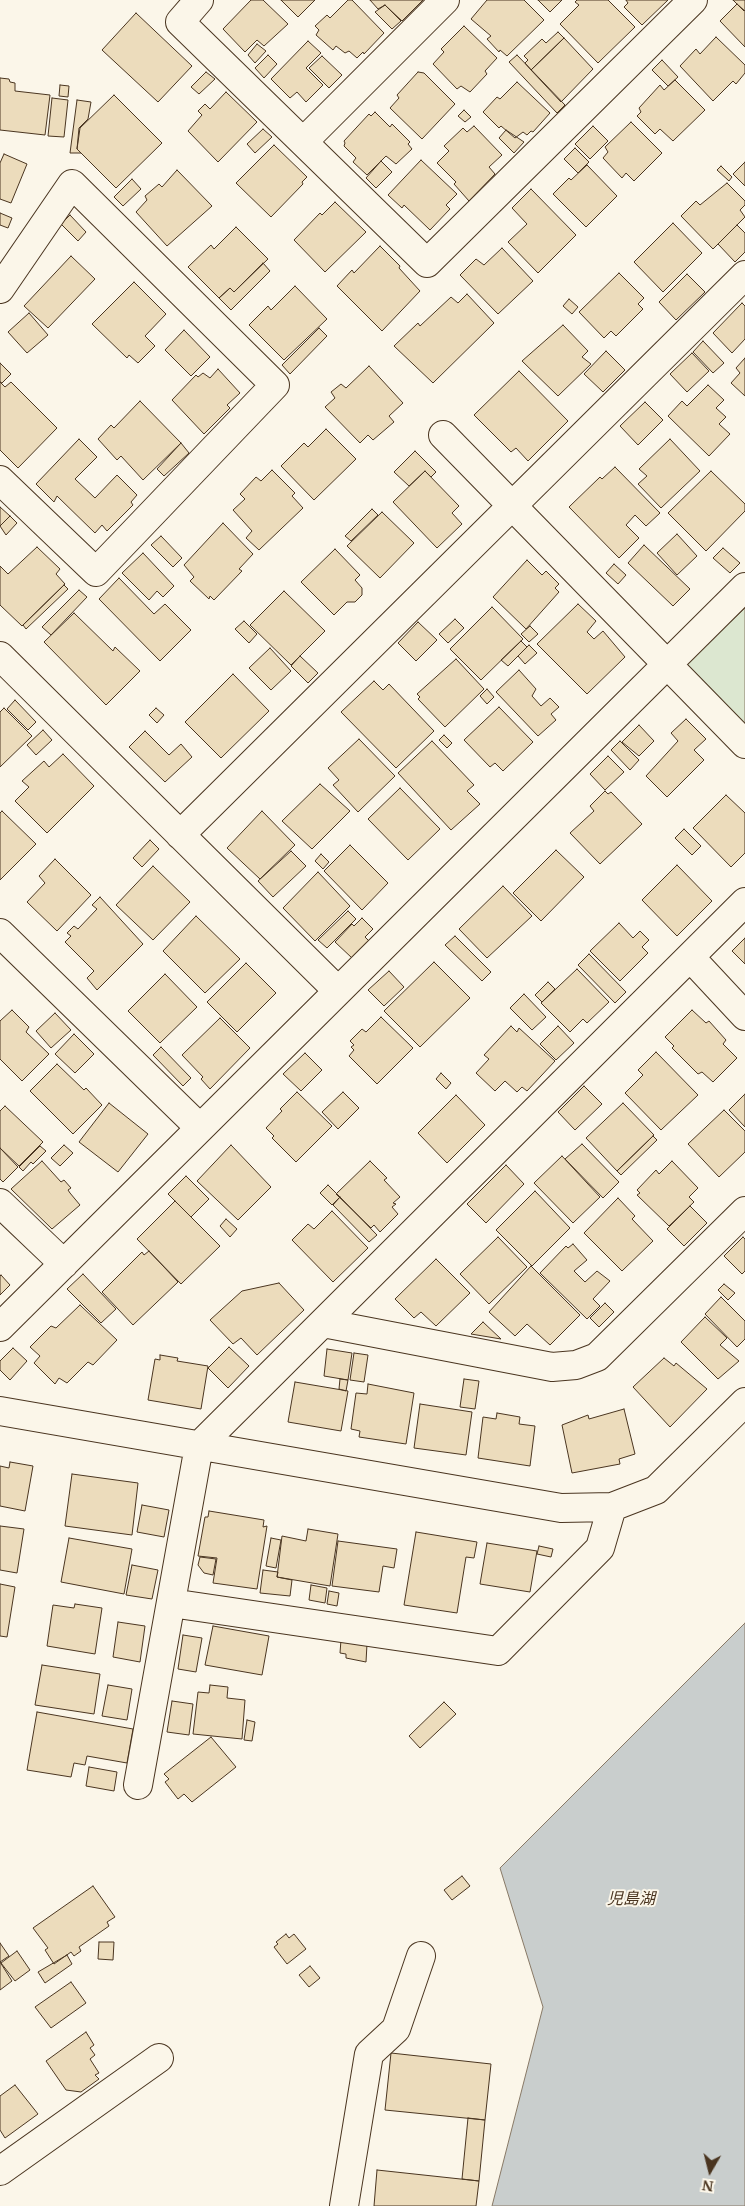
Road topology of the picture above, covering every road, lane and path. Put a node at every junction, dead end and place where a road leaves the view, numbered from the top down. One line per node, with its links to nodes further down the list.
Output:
1 (199, 0): 4 (street)
2 (444, 0): 4 (street)
3 (693, 0): 4 (street)
4 (304, 141)
5 (745, 275): 9 (street)
6 (0, 290): 8 (street)
7 (443, 435): 9 (street)
8 (0, 480)
9 (512, 506): 12 (street); 14 (street)
10 (745, 587): 12 (street)
11 (0, 656): 14 (street)
12 (668, 664): 13 (street); 18 (street)
13 (745, 744)
14 (180, 835): 18 (street)
15 (745, 902): 17 (street)
16 (0, 933): 20 (street)
17 (690, 958): 19 (street); 24 (street)
18 (338, 991): 20 (street)
19 (745, 1016)
20 (200, 1128): 23 (street)
21 (0, 1203): 23 (street)
22 (745, 1211): 24 (street)
23 (64, 1264): 25 (street)
24 (323, 1323): 28 (street)
25 (0, 1327)
26 (745, 1402): 29 (street)
27 (0, 1411): 28 (street)
28 (199, 1446): 29 (street); 30 (street)
29 (612, 1507): 30 (street)
30 (170, 1602): 31 (street)
31 (138, 1785)
32 (421, 1956): 35 (street)
33 (159, 2058): 34 (street)
34 (0, 2171)
35 (344, 2206)

